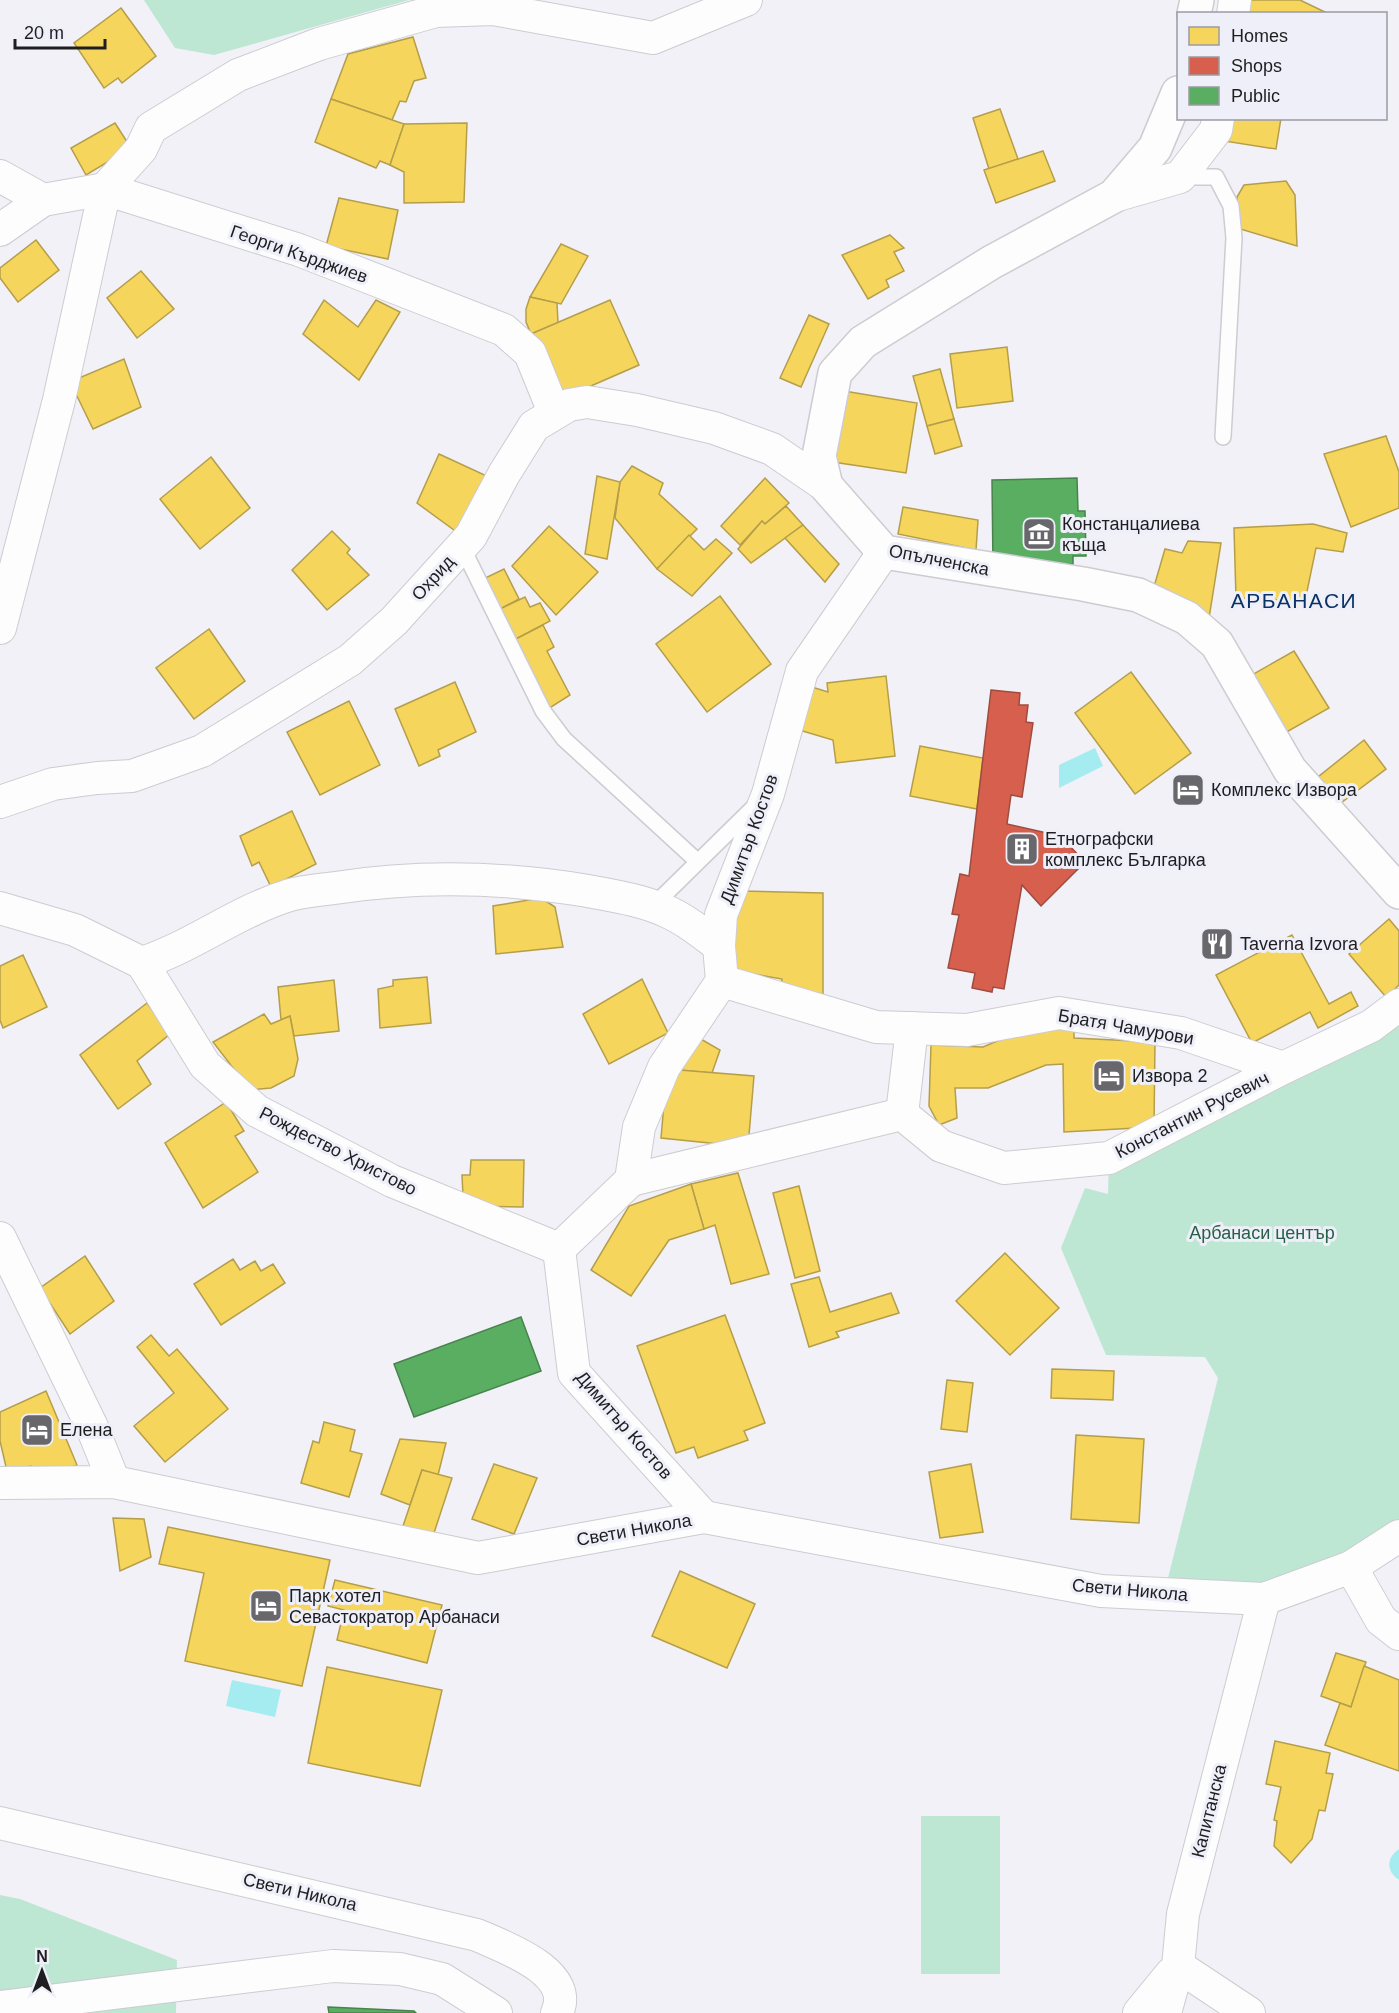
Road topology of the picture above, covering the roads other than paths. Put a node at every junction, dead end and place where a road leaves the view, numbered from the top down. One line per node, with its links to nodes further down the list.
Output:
1 (746, 0): 6 (street)
2 (1177, 98): 7 (street, Опълченска)
3 (1218, 120): 5 (street)
4 (0, 176): 8 (street)
5 (1180, 177): 7 (street); 11 (lane)
6 (105, 189): 8 (street, Георги Кърджиев); 10 (street, Георги Кърджиев); 15 (street)
7 (1114, 196): 12 (street, Опълченска)
8 (43, 200): 9 (street)
9 (0, 230)
10 (554, 412): 12 (street, Охрид); 13 (street, Охрид)
11 (1223, 437)
12 (826, 486): 14 (street, Опълченска)
13 (462, 547): 17 (street, Охрид); 18 (lane)
14 (884, 552): 16 (street, Димитър Костов); 19 (street, Опълченска)
15 (0, 628)
16 (768, 794): 18 (lane); 22 (street, Димитър Костов)
17 (0, 802)
18 (697, 861): 20 (lane)
19 (1399, 892)
20 (652, 907): 22 (street); 23 (street)
21 (0, 908): 23 (street)
22 (719, 946): 24 (street, Димитър Костов)
23 (142, 963): 31 (street, Рождество Христово)
24 (722, 981): 26 (street, Братя Чамурови); 29 (street)
25 (1399, 1005): 27 (street, Константин Русевич)
26 (912, 1028): 27 (street, Братя Чамурови); 28 (street)
27 (1282, 1068): 28 (street, Константин Русевич)
28 (902, 1114): 29 (street)
29 (631, 1180): 31 (street)
30 (0, 1238): 32 (street)
31 (559, 1249): 34 (street, Димитър Костов)
32 (114, 1482): 33 (street, Свети Никола); 34 (street, Свети Никола)
33 (0, 1483)
34 (704, 1517): 37 (street, Свети Никола)
35 (1399, 1536): 36 (street, Свети Никола)
36 (1351, 1567): 37 (street, Свети Никола); 38 (street)
37 (1264, 1599): 40 (street, Капитанска)
38 (1399, 1634)
39 (0, 1823): 43 (street, Свети Никола)
40 (1178, 1966): 44 (street); 45 (street, Капитанска); 46 (street)
41 (0, 2007): 42 (street)
42 (496, 2013)
43 (557, 2013)
44 (1139, 2013)
45 (1165, 2013)
46 (1249, 2013)

